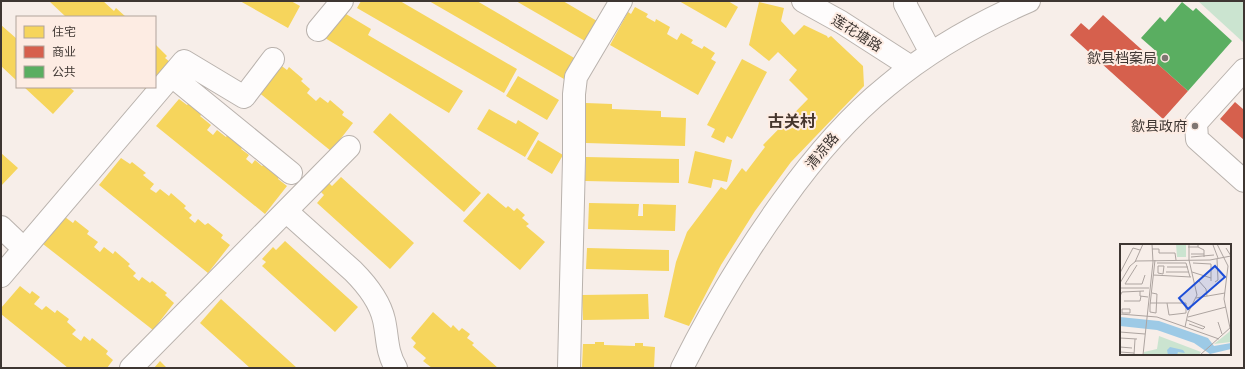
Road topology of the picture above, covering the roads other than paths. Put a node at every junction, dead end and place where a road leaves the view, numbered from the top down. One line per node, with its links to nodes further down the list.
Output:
1 (342, 1): 6 (street)
2 (621, 1): 21 (street)
3 (803, 1): 9 (street, 莲花塘路)
4 (906, 1): 7 (street)
5 (1029, 1): 7 (street, 清凉路)
6 (318, 30)
7 (931, 53): 9 (street, 清凉路)
8 (273, 59): 11 (street)
9 (911, 67): 22 (street, 清凉路)
10 (1244, 70): 14 (street)
11 (172, 76): 13 (street); 17 (street)
12 (349, 147): 15 (street)
13 (291, 173)
14 (1244, 181)
15 (286, 211): 19 (street); 20 (street)
16 (1, 227): 17 (street)
17 (24, 249): 18 (street)
18 (2, 271)
19 (131, 368)
20 (396, 368)
21 (569, 368)
22 (682, 368)

